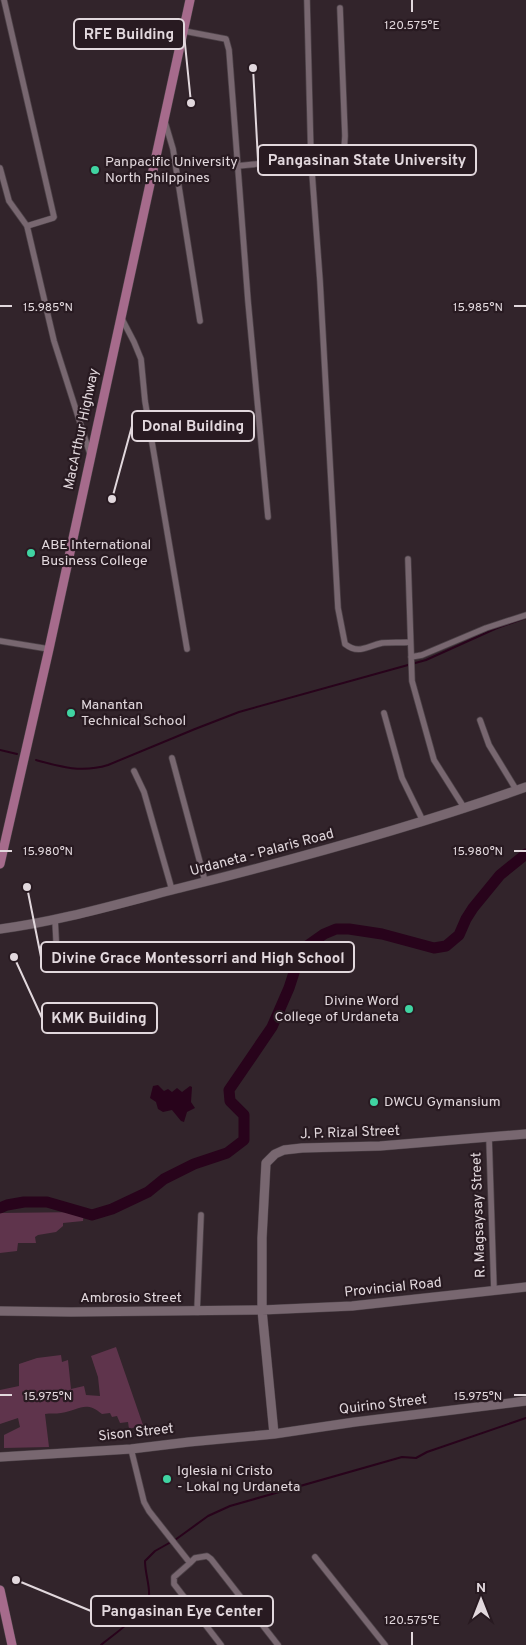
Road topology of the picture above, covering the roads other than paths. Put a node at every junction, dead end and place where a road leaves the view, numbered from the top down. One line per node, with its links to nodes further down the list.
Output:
1 (4, 0): 10 (street)
2 (190, 0): 5 (main road, MacArthur Highway)
3 (307, 0): 7 (street)
4 (340, 8): 7 (street)
5 (184, 31): 6 (main road, MacArthur Highway); 8 (street)
6 (164, 119): 11 (main road, MacArthur Highway); 12 (street)
7 (311, 159): 8 (street); 18 (street)
8 (237, 166): 14 (street)
9 (0, 168): 10 (street)
10 (27, 226): 13 (street)
11 (121, 317): 13 (main road, MacArthur Highway); 20 (street)
12 (200, 321)
13 (90, 454): 19 (main road, MacArthur Highway)
14 (268, 517)
15 (408, 559): 18 (street)
16 (526, 615): 21 (street)
17 (0, 641): 19 (street)
18 (410, 642): 21 (street)
19 (49, 648): 29 (main road, MacArthur Highway)
20 (187, 649)
21 (411, 659): 27 (street)
22 (384, 713): 28 (street)
23 (480, 720): 26 (street)
24 (172, 758): 30 (street)
25 (134, 771): 31 (street)
26 (521, 789): 27 (street, Urdaneta - Palaris Road)
27 (464, 809): 28 (street, Urdaneta - Palaris Road)
28 (423, 821): 30 (street, Urdaneta - Palaris Road)
29 (0, 864)
30 (205, 882): 31 (street, Urdaneta - Palaris Road)
31 (172, 890): 32 (street, Urdaneta - Palaris Road)
32 (54, 919): 33 (street, Urdaneta - Palaris Road); 34 (street)
33 (0, 929)
34 (57, 958)
35 (526, 1134): 36 (street, J. P. Rizal Street)
36 (490, 1137): 39 (street, R. Magsaysay Street); 40 (street, J. P. Rizal Street)
37 (201, 1215): 42 (street)
38 (526, 1287): 39 (street, Provincial Road)
39 (494, 1291): 40 (street, Provincial Road)
40 (262, 1310): 42 (street, Ambrosio Street); 44 (street, J. P. Rizal Street)
41 (0, 1311): 42 (street, Ambrosio Street)
42 (197, 1312)
43 (526, 1401): 44 (street, Quirino Street)
44 (274, 1434): 45 (street, Sison Street)
45 (131, 1449): 46 (street, Sison Street); 48 (street)
46 (0, 1458)
47 (314, 1557): 53 (street)
48 (190, 1563): 51 (street); 52 (street)
49 (0, 1590): 50 (main road)
50 (12, 1645)
51 (221, 1645)
52 (278, 1645)
53 (385, 1645)

